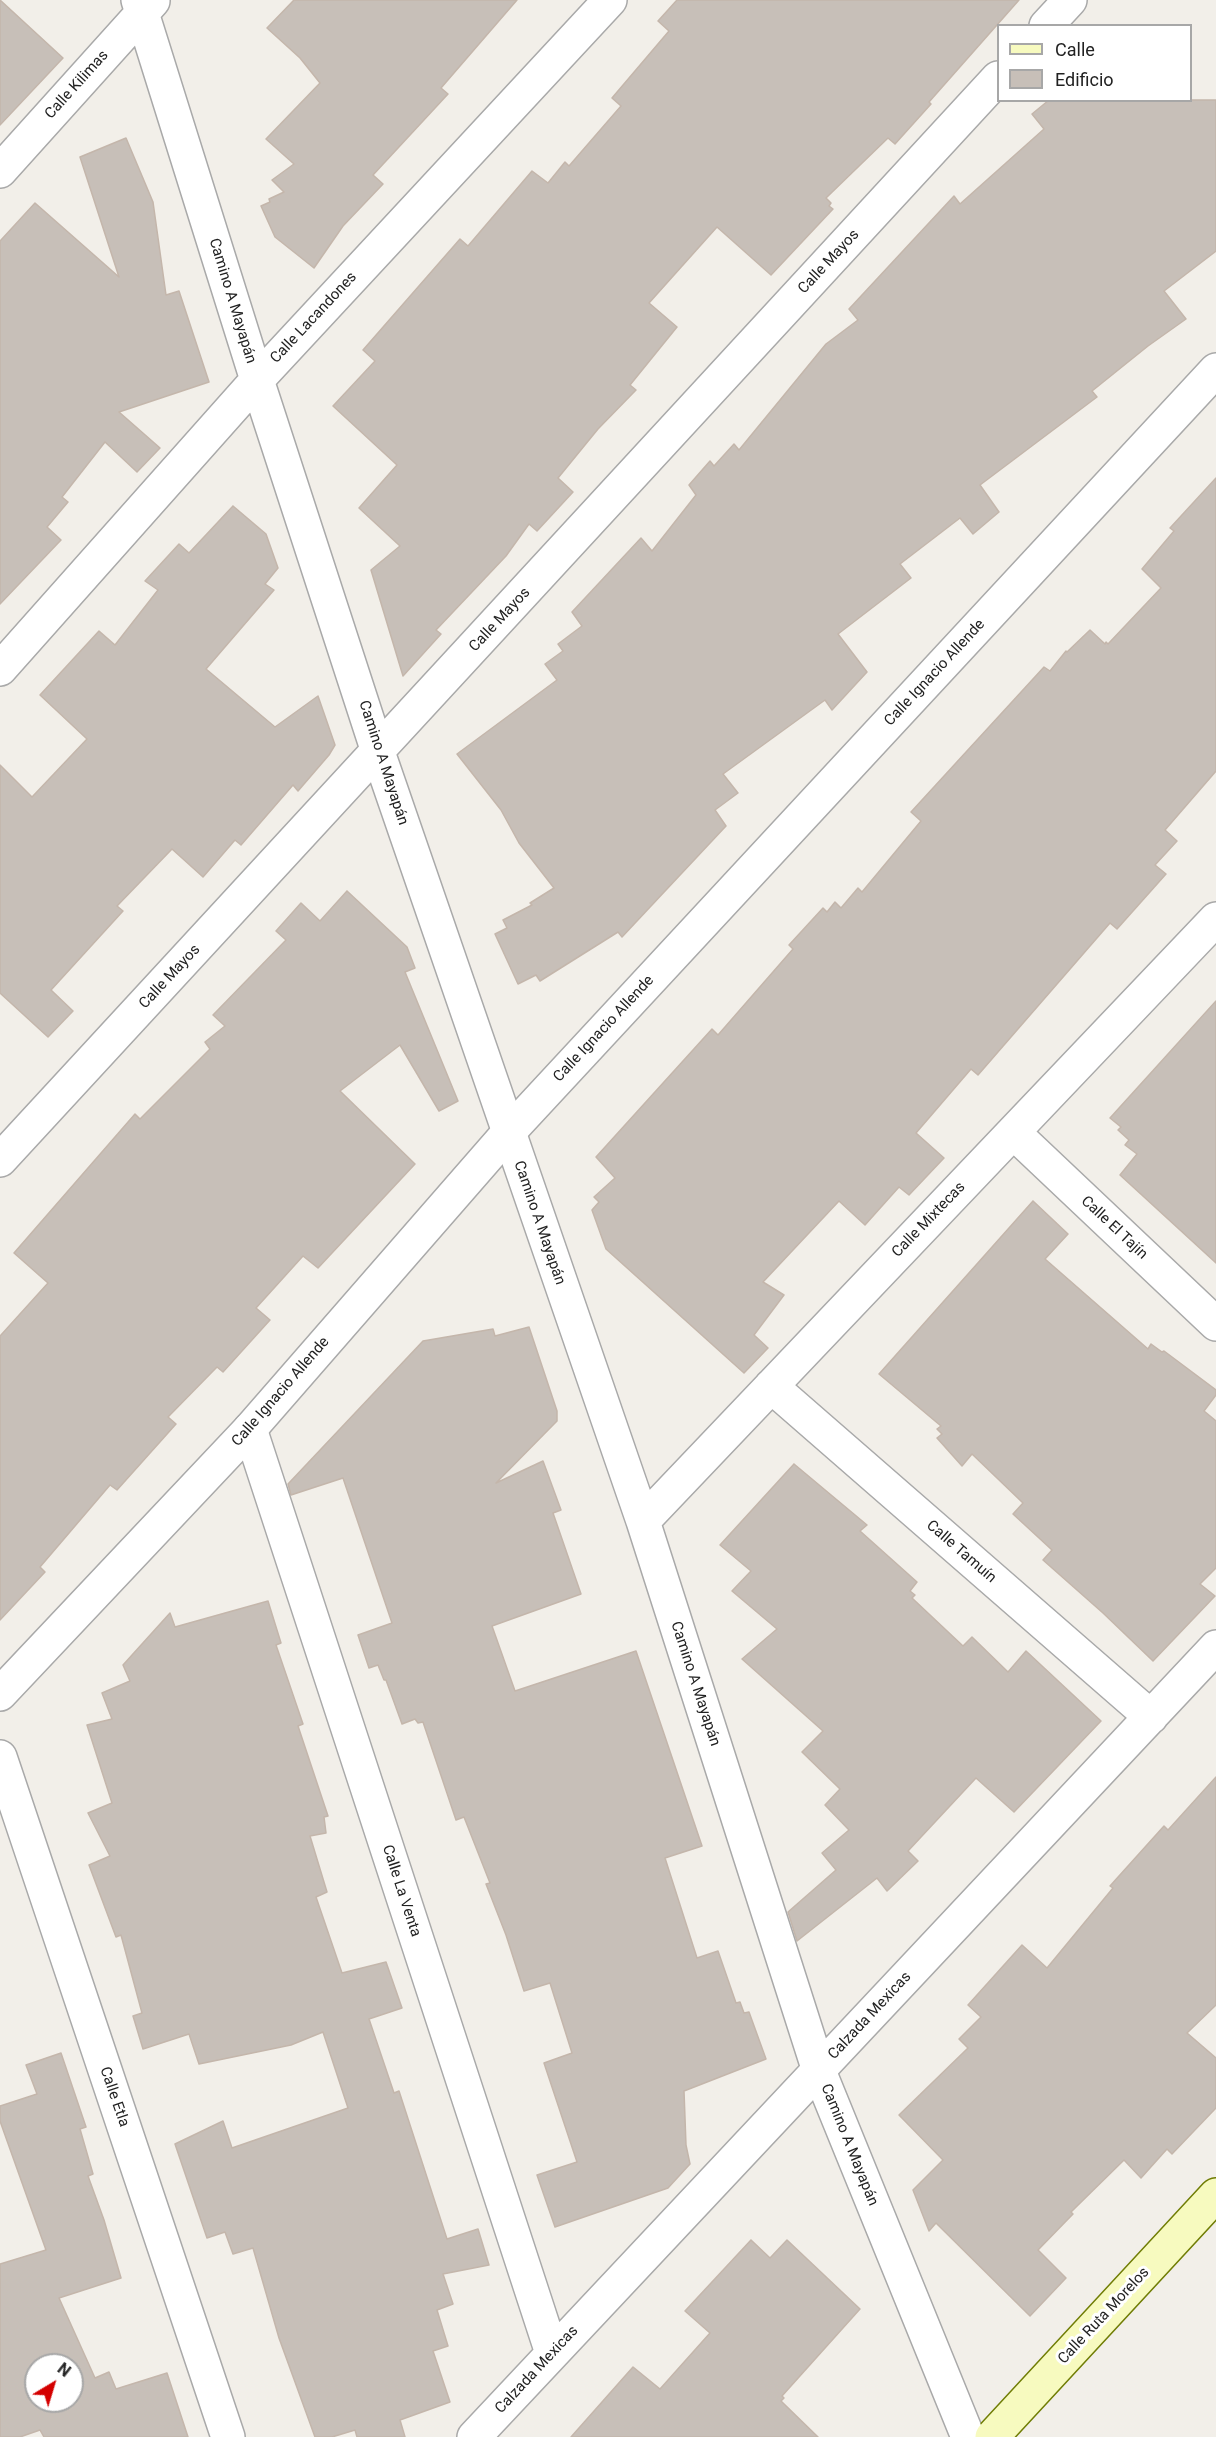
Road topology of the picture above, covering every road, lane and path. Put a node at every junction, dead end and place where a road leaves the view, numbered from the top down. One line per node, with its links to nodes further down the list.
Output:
1 (610, 0): 8 (street, Calle Lacandones)
2 (1070, 0): 4 (street)
3 (145, 4): 6 (street, Calle Kilimas); 8 (street, Camino A Mayapán)
4 (1049, 24)
5 (997, 80): 10 (street, Calle Mayos)
6 (0, 171)
7 (1216, 370): 13 (street, Calle Ignacio Allende)
8 (257, 380): 9 (street, Calle Lacandones); 10 (street, Camino A Mayapán)
9 (0, 669)
10 (378, 752): 13 (street, Camino A Mayapán); 14 (street, Calle Mayos)
11 (1216, 919): 12 (street, Calle Mixtecas)
12 (1013, 1132): 15 (street, Calle El Tajín); 16 (street, Calle Mixtecas)
13 (508, 1133): 17 (street, Calle Ignacio Allende); 18 (street, Camino A Mayapán)
14 (0, 1161)
15 (1216, 1324)
16 (771, 1386): 18 (street, Calle Mixtecas); 21 (street, Calle Tamuín)
17 (250, 1430): 20 (street, Calle Ignacio Allende); 25 (street, Calle La Venta)
18 (643, 1521): 23 (street, Camino A Mayapán)
19 (1216, 1647): 21 (street, Calzada Mexicas)
20 (0, 1694)
21 (1151, 1717): 23 (street, Calzada Mexicas)
22 (0, 1757): 26 (street, Calle Etla)
23 (819, 2071): 25 (street, Calzada Mexicas); 28 (street, Camino A Mayapán)
24 (1216, 2195): 29 (main road, Calle Ruta Morelos)
25 (552, 2353): 27 (street, Calzada Mexicas)
26 (228, 2437)
27 (474, 2437)
28 (968, 2437)
29 (992, 2437)

